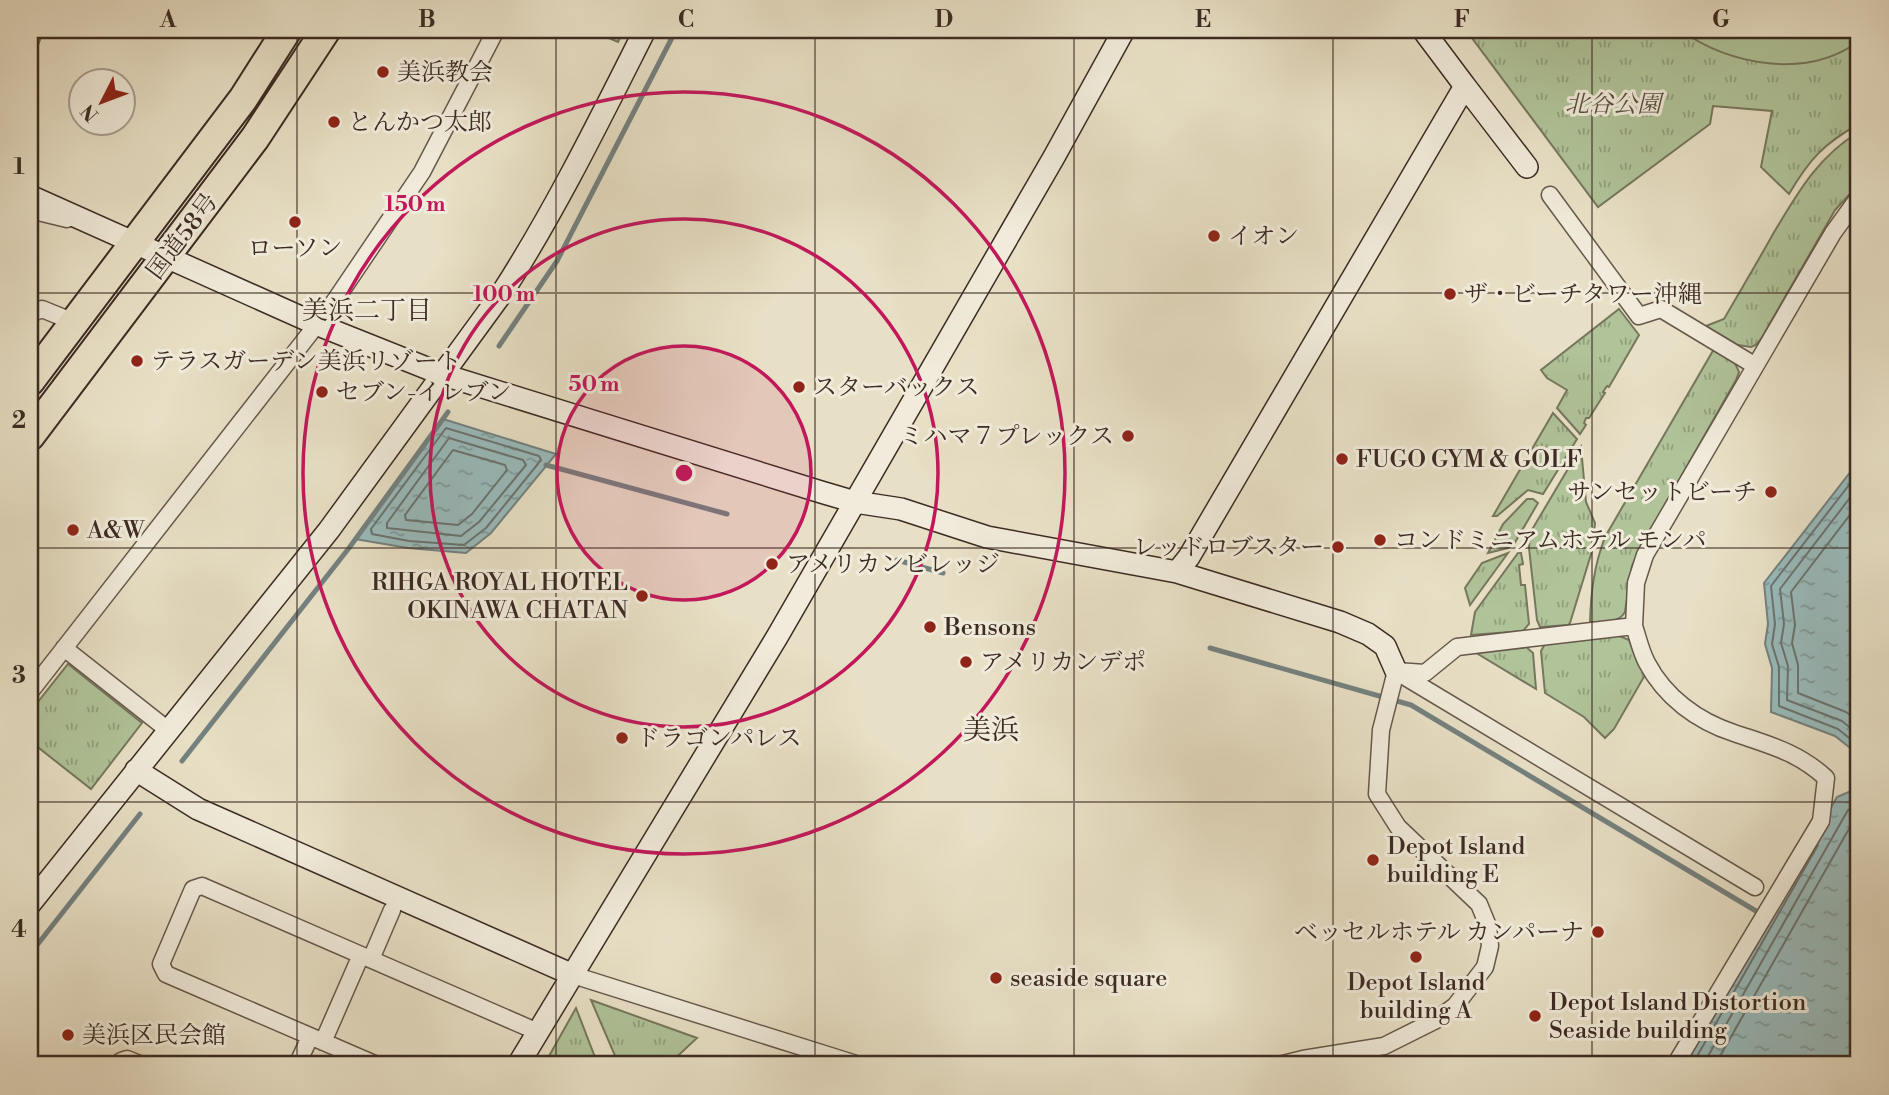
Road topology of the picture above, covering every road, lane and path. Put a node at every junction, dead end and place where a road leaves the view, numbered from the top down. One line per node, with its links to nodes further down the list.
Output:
1 (287, 30): 14 (highway, 国道58号)
2 (326, 30): 15 (highway, 国道58号)
3 (496, 30): 18 (street)
4 (645, 30): 20 (street)
5 (1124, 30): 23 (street)
6 (1423, 30): 7 (street)
7 (1465, 86): 8 (street); 24 (street)
8 (1527, 167)
9 (1550, 195): 19 (street)
10 (30, 196): 13 (street)
11 (1859, 197): 19 (street)
12 (30, 210): 13 (street)
13 (93, 225): 14 (street)
14 (134, 243): 15 (street); 17 (highway, 国道58号)
15 (165, 258): 18 (street); 22 (highway, 国道58号)
16 (30, 314): 17 (street)
17 (74, 322): 21 (highway, 国道58号)
18 (316, 324): 20 (street); 26 (street)
19 (1754, 365): 25 (street)
20 (444, 375): 23 (street); 29 (street)
21 (30, 381)
22 (30, 436)
23 (855, 502): 24 (street); 35 (street)
24 (1177, 572): 27 (street)
25 (1634, 626): 27 (street); 45 (street)
26 (64, 648): 28 (street); 29 (street)
27 (1396, 671): 31 (street); 44 (street)
28 (30, 692)
29 (168, 730): 30 (street)
30 (136, 770): 32 (street); 35 (street)
31 (1755, 887)
32 (30, 904)
33 (392, 910): 34 (street)
34 (366, 958): 36 (street); 37 (street); 37 (street)
35 (573, 975): 36 (street); 43 (street)
36 (538, 1032): 42 (street)
37 (317, 1039): 40 (street); 41 (street)
38 (119, 1065): 39 (street)
39 (142, 1065)
40 (297, 1065)
41 (376, 1065)
42 (518, 1065)
43 (859, 1065)
44 (1279, 1065)
45 (1675, 1065)

